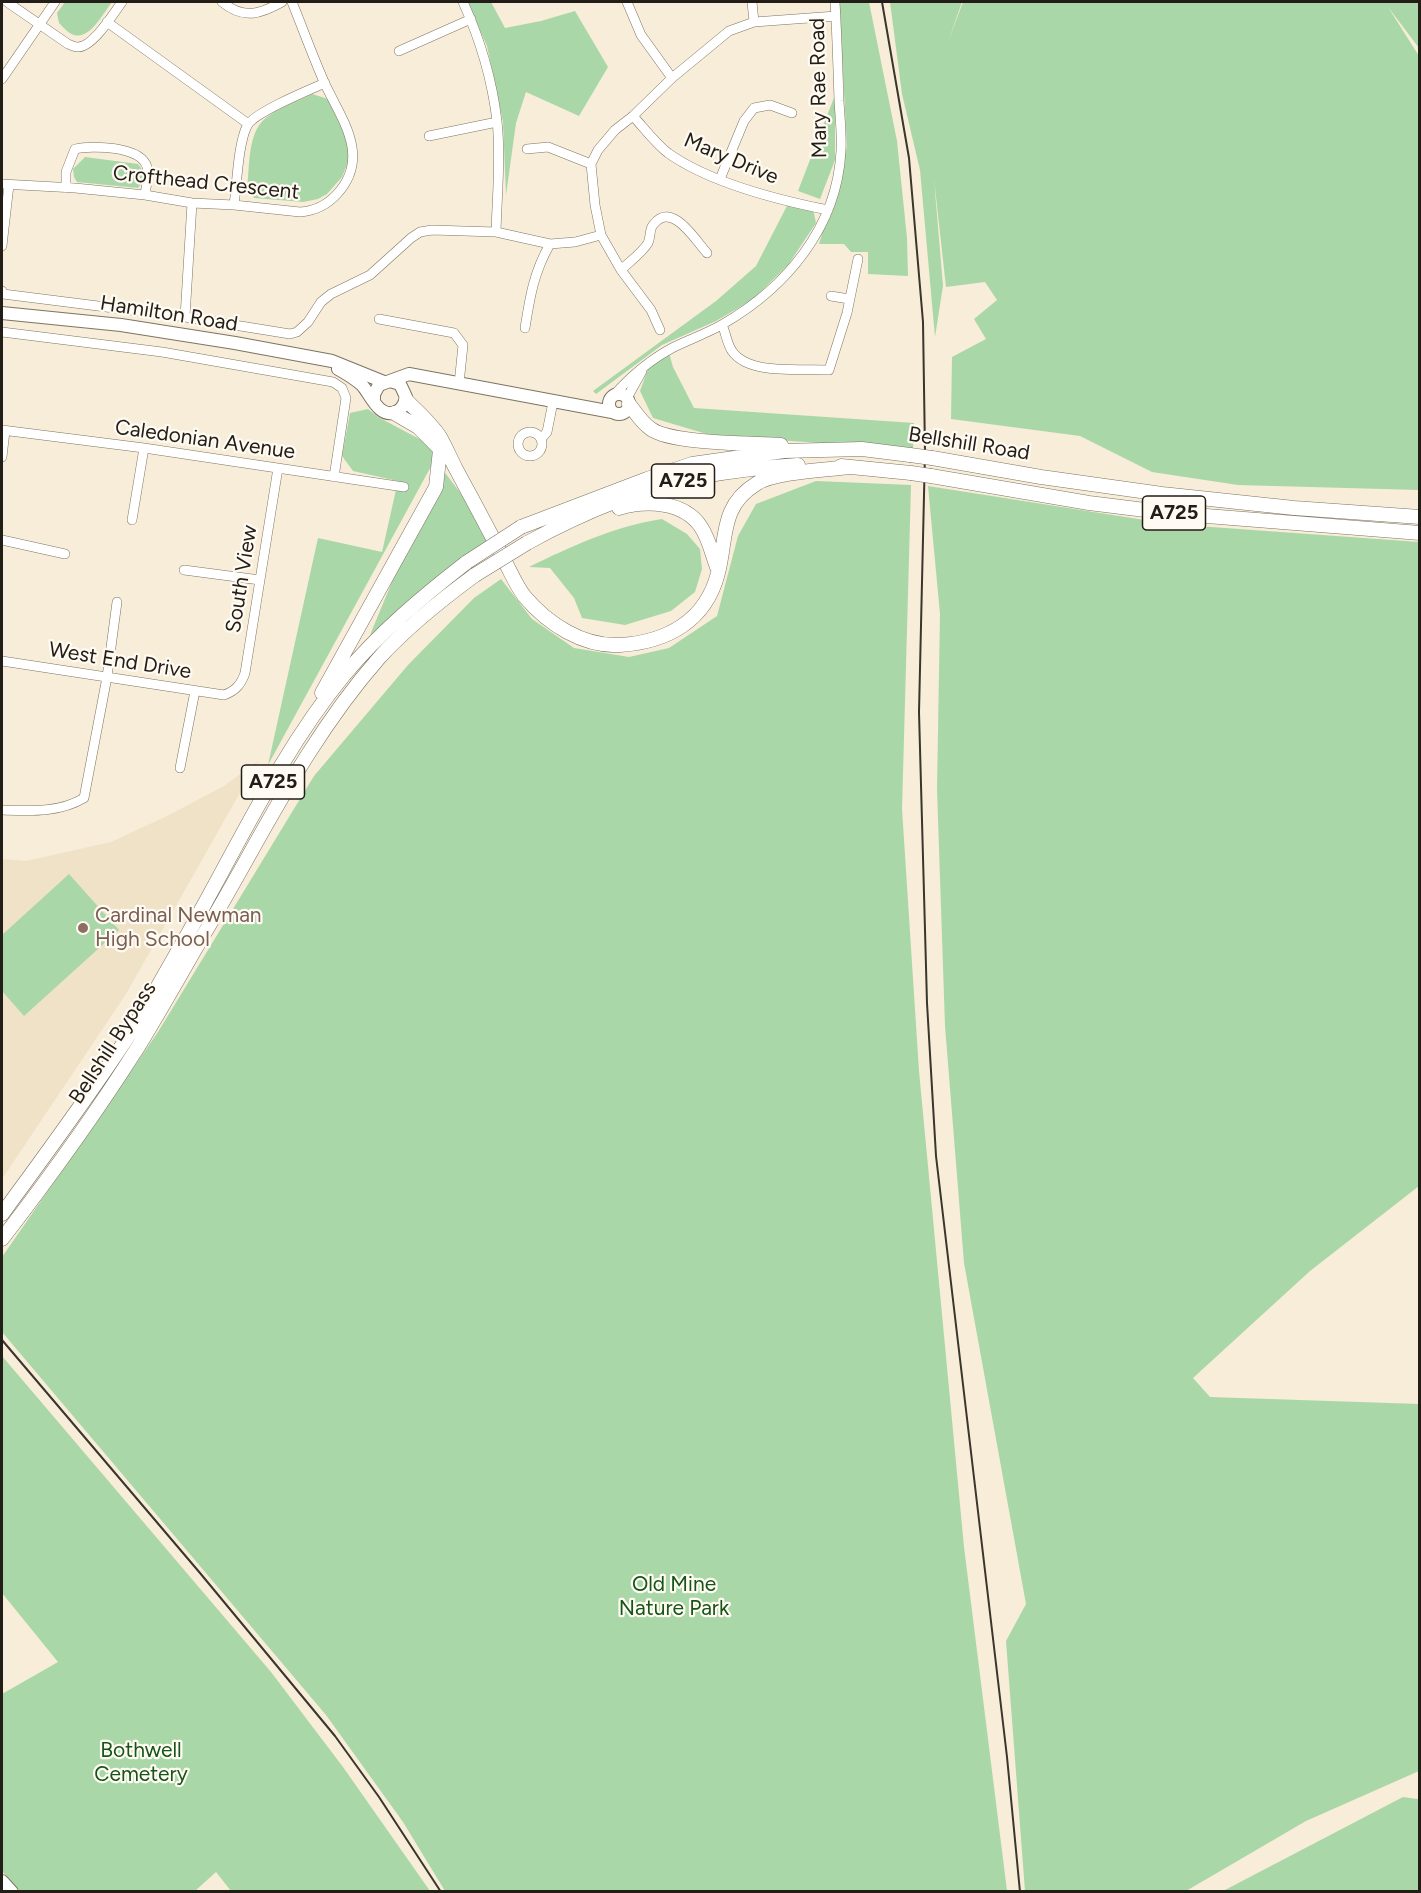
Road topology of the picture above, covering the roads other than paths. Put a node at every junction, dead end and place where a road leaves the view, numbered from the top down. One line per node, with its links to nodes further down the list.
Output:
1 (7, 2): 15 (street)
2 (55, 2): 15 (street)
3 (122, 2): 13 (street)
4 (222, 2): 5 (street)
5 (282, 2)
6 (292, 2): 19 (street, Crofthead Crescent)
7 (463, 2): 12 (street)
8 (627, 2): 17 (street)
9 (752, 2): 14 (street)
10 (835, 2): 11 (street, Mary Rae Road)
11 (836, 16): 14 (street); 33 (street, Mary Rae Road)
12 (471, 19): 16 (street); 22 (street)
13 (107, 22): 15 (street); 23 (street)
14 (754, 22): 17 (street)
15 (39, 23): 18 (street)
16 (399, 52)
17 (672, 78): 21 (street)
18 (2, 79)
19 (325, 83): 23 (street); 32 (street, Crofthead Crescent)
20 (792, 113): 27 (street)
21 (633, 116): 26 (street); 27 (street, Mary Drive)
22 (497, 122): 24 (street); 34 (street)
23 (247, 123): 32 (street)
24 (429, 136)
25 (527, 149): 26 (street)
26 (591, 164): 35 (street)
27 (720, 179): 33 (street, Mary Drive)
28 (5, 184): 29 (street, Crofthead Crescent); 37 (street)
29 (66, 188): 30 (street, Crofthead Crescent); 30 (street)
30 (145, 195): 31 (street, Crofthead Crescent)
31 (192, 203): 32 (street, Crofthead Crescent); 45 (street)
32 (234, 205)
33 (828, 210): 47 (street, Mary Rae Road)
34 (496, 232): 36 (street); 45 (street)
35 (601, 235): 36 (street); 40 (street)
36 (550, 244): 48 (street)
37 (2, 246)
38 (707, 253): 40 (street)
39 (858, 259): 43 (street)
40 (621, 270): 49 (street)
41 (2, 291): 45 (street)
42 (831, 296): 43 (street)
43 (849, 299): 47 (street)
44 (4, 312): 51 (main road, Hamilton Road)
45 (184, 317)
46 (380, 319): 54 (street)
47 (722, 325): 56 (street, Mary Rae Road)
48 (525, 328)
49 (660, 330)
50 (2, 332): 71 (street)
51 (325, 360): 53 (main road, Hamilton Road); 57 (main road, Hamilton Road)
52 (425, 378): 53 (main road); 54 (main road); 55 (main road)
53 (387, 381): 55 (main road); 57 (main road)
54 (459, 384): 58 (main road)
55 (406, 397): 61 (main road); 68 (highway)
56 (621, 398): 59 (main road); 60 (main road); 60 (main road); 65 (highway)
57 (374, 400): 61 (main road)
58 (553, 402): 59 (main road); 63 (street)
59 (590, 408): 60 (main road)
60 (612, 412)
61 (394, 413): 66 (highway)
62 (3, 430): 64 (street, Caledonian Avenue); 67 (street)
63 (541, 440)
64 (144, 448): 70 (street, Caledonian Avenue); 74 (street)
65 (862, 449): 73 (highway, Bellshill Road / A725, bridge); 76 (highway, Bellshill Road / A725)
66 (440, 450): 68 (highway); 89 (highway)
67 (2, 457)
68 (453, 465): 82 (highway)
69 (849, 467): 75 (highway, Bellshill Road / A725); 77 (highway, Bellshill Road / A725, bridge); 82 (highway)
70 (278, 468): 71 (street, Caledonian Avenue); 83 (street, South View)
71 (334, 477): 72 (street, Caledonian Avenue)
72 (404, 487)
73 (1419, 517)
74 (132, 520)
75 (561, 525): 79 (highway, Bellshill Road / A725); 82 (highway)
76 (521, 527): 89 (highway, Bellshill Bypass / A725, bridge)
77 (1419, 532)
78 (2, 540): 80 (street)
79 (527, 543): 93 (highway, Bellshill Bypass / A725, bridge)
80 (65, 554)
81 (184, 570): 83 (street)
82 (718, 572)
83 (260, 580): 88 (street, South View)
84 (117, 602): 86 (street)
85 (2, 661): 86 (street, West End Drive)
86 (107, 677): 87 (street, West End Drive); 91 (street)
87 (195, 691): 88 (street, West End Drive); 90 (street)
88 (233, 692)
89 (294, 745): 92 (highway, Bellshill Bypass / A725)
90 (180, 768)
91 (2, 810)
92 (2, 1214)
93 (2, 1239)
94 (2, 1881): 95 (main road)
95 (12, 1892)

